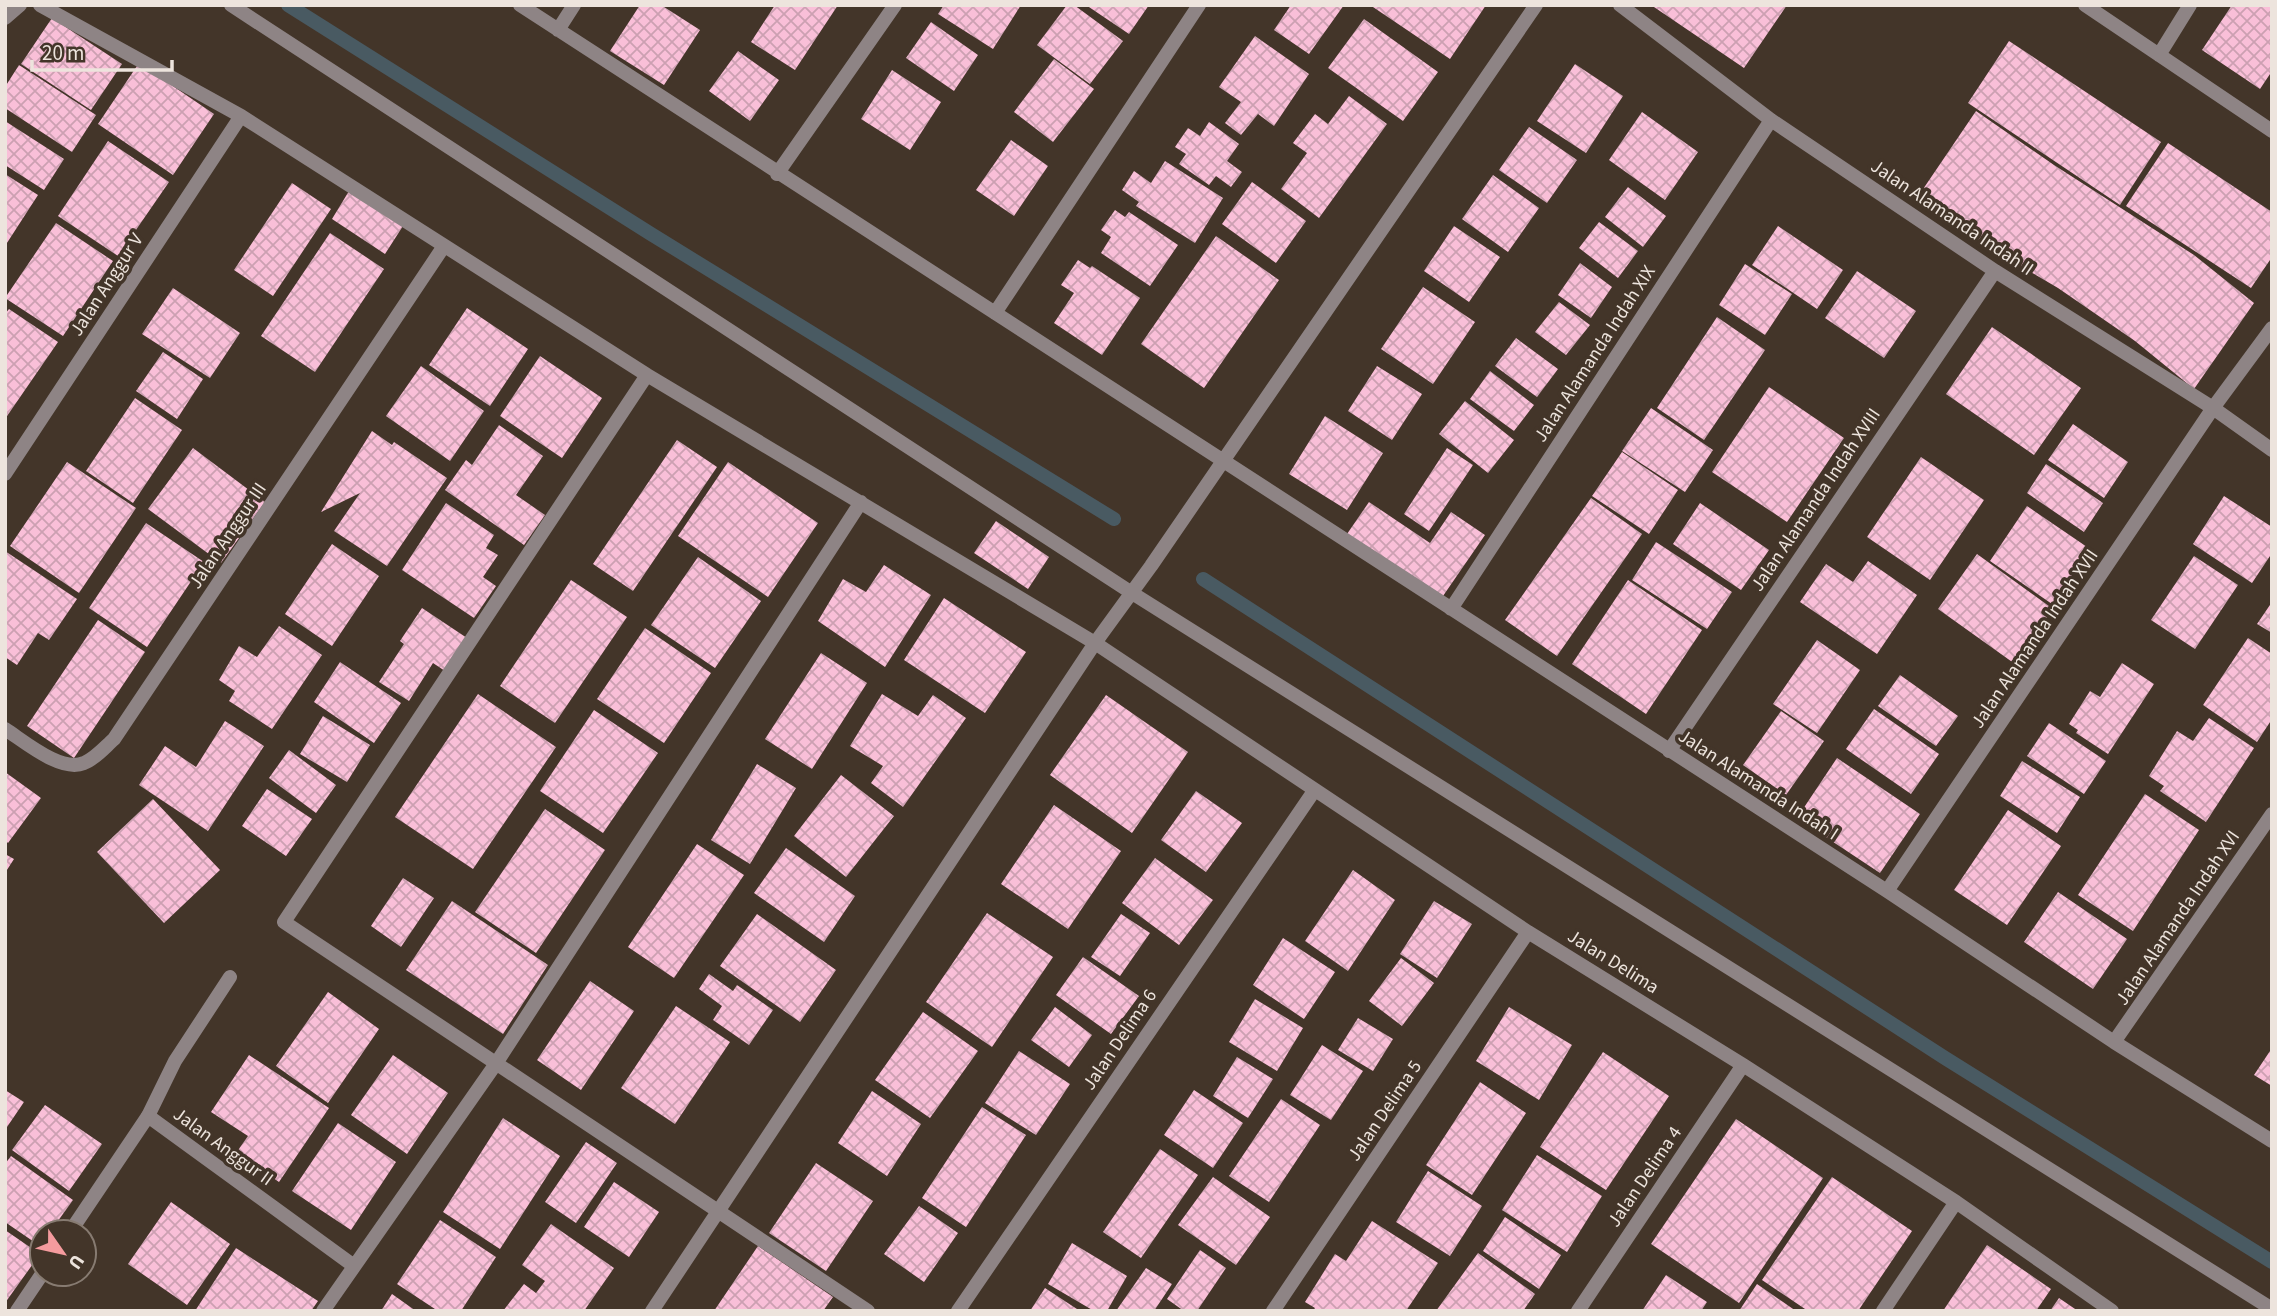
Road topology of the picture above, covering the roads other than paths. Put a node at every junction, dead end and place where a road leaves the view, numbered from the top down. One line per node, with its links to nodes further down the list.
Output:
1 (20, 5): 12 (street)
2 (40, 5): 15 (street, Jalan Delima)
3 (231, 5): 29 (street)
4 (520, 5): 13 (street, Jalan Alamanda Indah I)
5 (574, 5): 13 (street)
6 (895, 5): 18 (street)
7 (1199, 5): 21 (street)
8 (1536, 5): 26 (street)
9 (1620, 5): 16 (street, Jalan Alamanda Indah II)
10 (2085, 5): 14 (street)
11 (2190, 5): 14 (street)
12 (5, 18)
13 (558, 30): 18 (street, Jalan Alamanda Indah I)
14 (2159, 55): 17 (street)
15 (242, 116): 19 (street, Jalan Delima); 27 (street, Jalan Anggur V)
16 (1771, 120): 20 (street, Jalan Alamanda Indah II); 30 (street, Jalan Alamanda Indah XIX)
17 (2272, 131)
18 (777, 174): 21 (street, Jalan Alamanda Indah I)
19 (444, 246): 23 (street, Jalan Delima); 32 (street, Jalan Anggur III)
20 (1995, 271): 24 (street, Jalan Alamanda Indah II); 33 (street, Jalan Alamanda Indah XVIII)
21 (995, 313): 26 (street, Jalan Alamanda Indah I)
22 (2272, 328): 24 (street, Jalan Alamanda Indah XVII)
23 (647, 375): 28 (street, Jalan Delima); 40 (street)
24 (2213, 408): 25 (street, Jalan Alamanda Indah II); 36 (street, Jalan Alamanda Indah XVII)
25 (2272, 450)
26 (1223, 462): 29 (street); 30 (street, Jalan Alamanda Indah I)
27 (5, 474)
28 (861, 502): 31 (street, Jalan Delima); 40 (street)
29 (1132, 593): 31 (street); 49 (street)
30 (1451, 609): 33 (street, Jalan Alamanda Indah I)
31 (1094, 643): 34 (street, Jalan Delima); 45 (street)
32 (5, 729)
33 (1669, 751): 36 (street, Jalan Alamanda Indah I)
34 (1314, 791): 37 (street, Jalan Delima); 54 (street, Jalan Delima 6)
35 (2272, 814): 39 (street, Jalan Alamanda Indah XVI)
36 (1886, 891): 39 (street, Jalan Alamanda Indah I)
37 (1528, 932): 41 (street, Jalan Delima); 55 (street, Jalan Delima 5)
38 (230, 977): 42 (street)
39 (2114, 1042): 43 (street, Jalan Alamanda Indah I)
40 (495, 1065): 45 (street); 47 (street)
41 (1743, 1065): 44 (street, Jalan Delima); 56 (street, Jalan Delima 4)
42 (148, 1116): 46 (street, Jalan Anggur II); 47 (street, Jalan Anggur II)
43 (2272, 1141)
44 (1956, 1202): 57 (street); 58 (street, Jalan Delima)
45 (719, 1213): 52 (street); 53 (street)
46 (79, 1218)
47 (354, 1266): 51 (street)
48 (33, 1288): 50 (street)
49 (2272, 1309)
50 (17, 1311)
51 (323, 1311)
52 (652, 1311)
53 (868, 1311)
54 (958, 1311)
55 (1273, 1311)
56 (1578, 1311)
57 (1883, 1311)
58 (2112, 1311)

